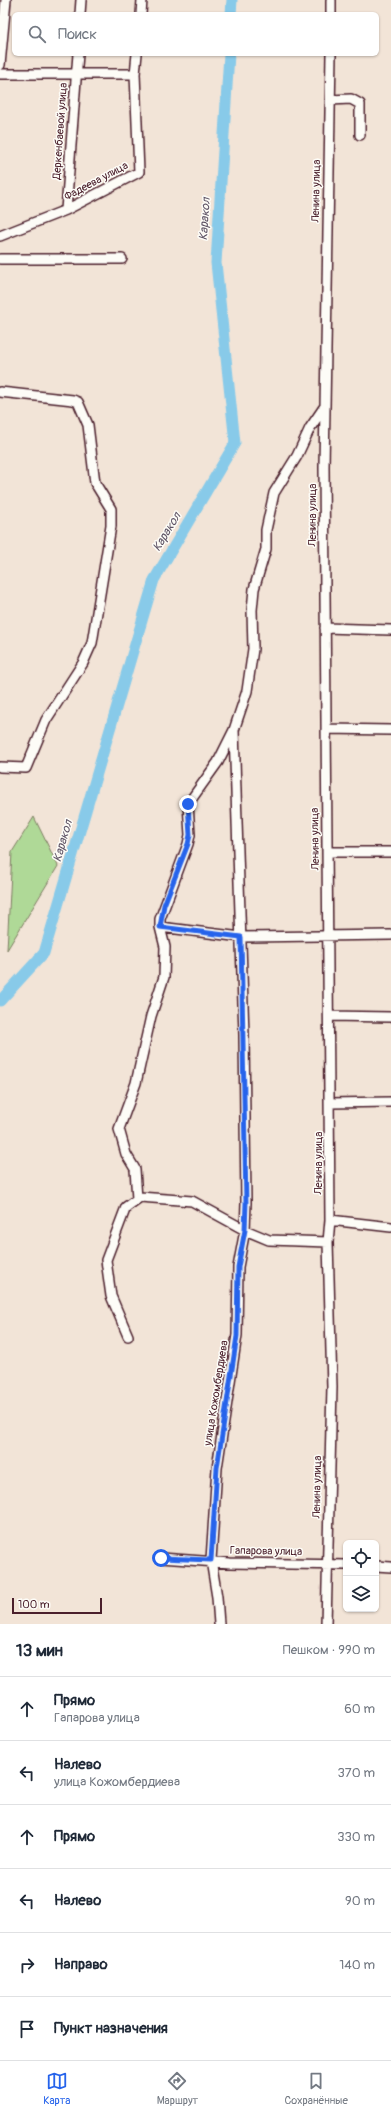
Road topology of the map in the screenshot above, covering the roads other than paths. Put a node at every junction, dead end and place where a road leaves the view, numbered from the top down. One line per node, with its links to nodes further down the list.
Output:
1 (6, 0): 8 (street)
2 (81, 0): 5 (street)
3 (142, 0): 6 (street)
4 (331, 0): 7 (street)
5 (80, 12)
6 (141, 12)
7 (331, 12)
8 (2, 23): 12 (street)
9 (78, 56): 14 (street, Деркенбаевой улица)
10 (137, 56): 15 (street, Фадеева улица)
11 (331, 56): 16 (street, Ленина улица)
12 (0, 65)
13 (0, 74): 14 (street)
14 (76, 74): 15 (street); 18 (street, Деркенбаевой улица)
15 (135, 74): 18 (street, Фадеева улица)
16 (330, 100): 17 (street); 23 (street, Ленина улица)
17 (360, 135)
18 (66, 210): 19 (street, Фадеева улица)
19 (0, 236)
20 (0, 260): 21 (street)
21 (122, 260)
22 (0, 392): 29 (street)
23 (325, 406): 24 (street, Ленина улица); 27 (street)
24 (325, 628): 25 (street); 26 (street, Ленина улица)
25 (391, 630)
26 (326, 729): 28 (street); 30 (street, Ленина улица)
27 (234, 730): 32 (street); 35 (street, улица Кожомбердиева)
28 (391, 730)
29 (0, 767)
30 (328, 852): 31 (street); 33 (street, Ленина улица)
31 (391, 852)
32 (160, 927): 35 (street); 40 (street)
33 (328, 935): 34 (street); 35 (street); 36 (street, Ленина улица)
34 (391, 935)
35 (241, 937): 43 (street, улица Кожомбердиева)
36 (329, 1016): 37 (street); 39 (street, Ленина улица)
37 (391, 1017)
38 (391, 1102): 39 (street)
39 (330, 1103): 41 (street, Ленина улица)
40 (137, 1199): 43 (street); 45 (street)
41 (330, 1220): 42 (street); 44 (street, Ленина улица)
42 (391, 1227)
43 (245, 1230): 44 (street); 47 (street, улица Кожомбердиева)
44 (328, 1242): 48 (street, Ленина улица)
45 (128, 1336)
46 (161, 1558): 47 (street, Гапарова улица)
47 (211, 1560): 48 (street, Гапарова улица); 52 (street, улица Кожомбердиева)
48 (328, 1565): 49 (street, Гапарова улица); 53 (street, Ленина улица)
49 (343, 1565)
50 (379, 1566): 51 (street)
51 (391, 1566)
52 (219, 1624)
53 (326, 1624)

